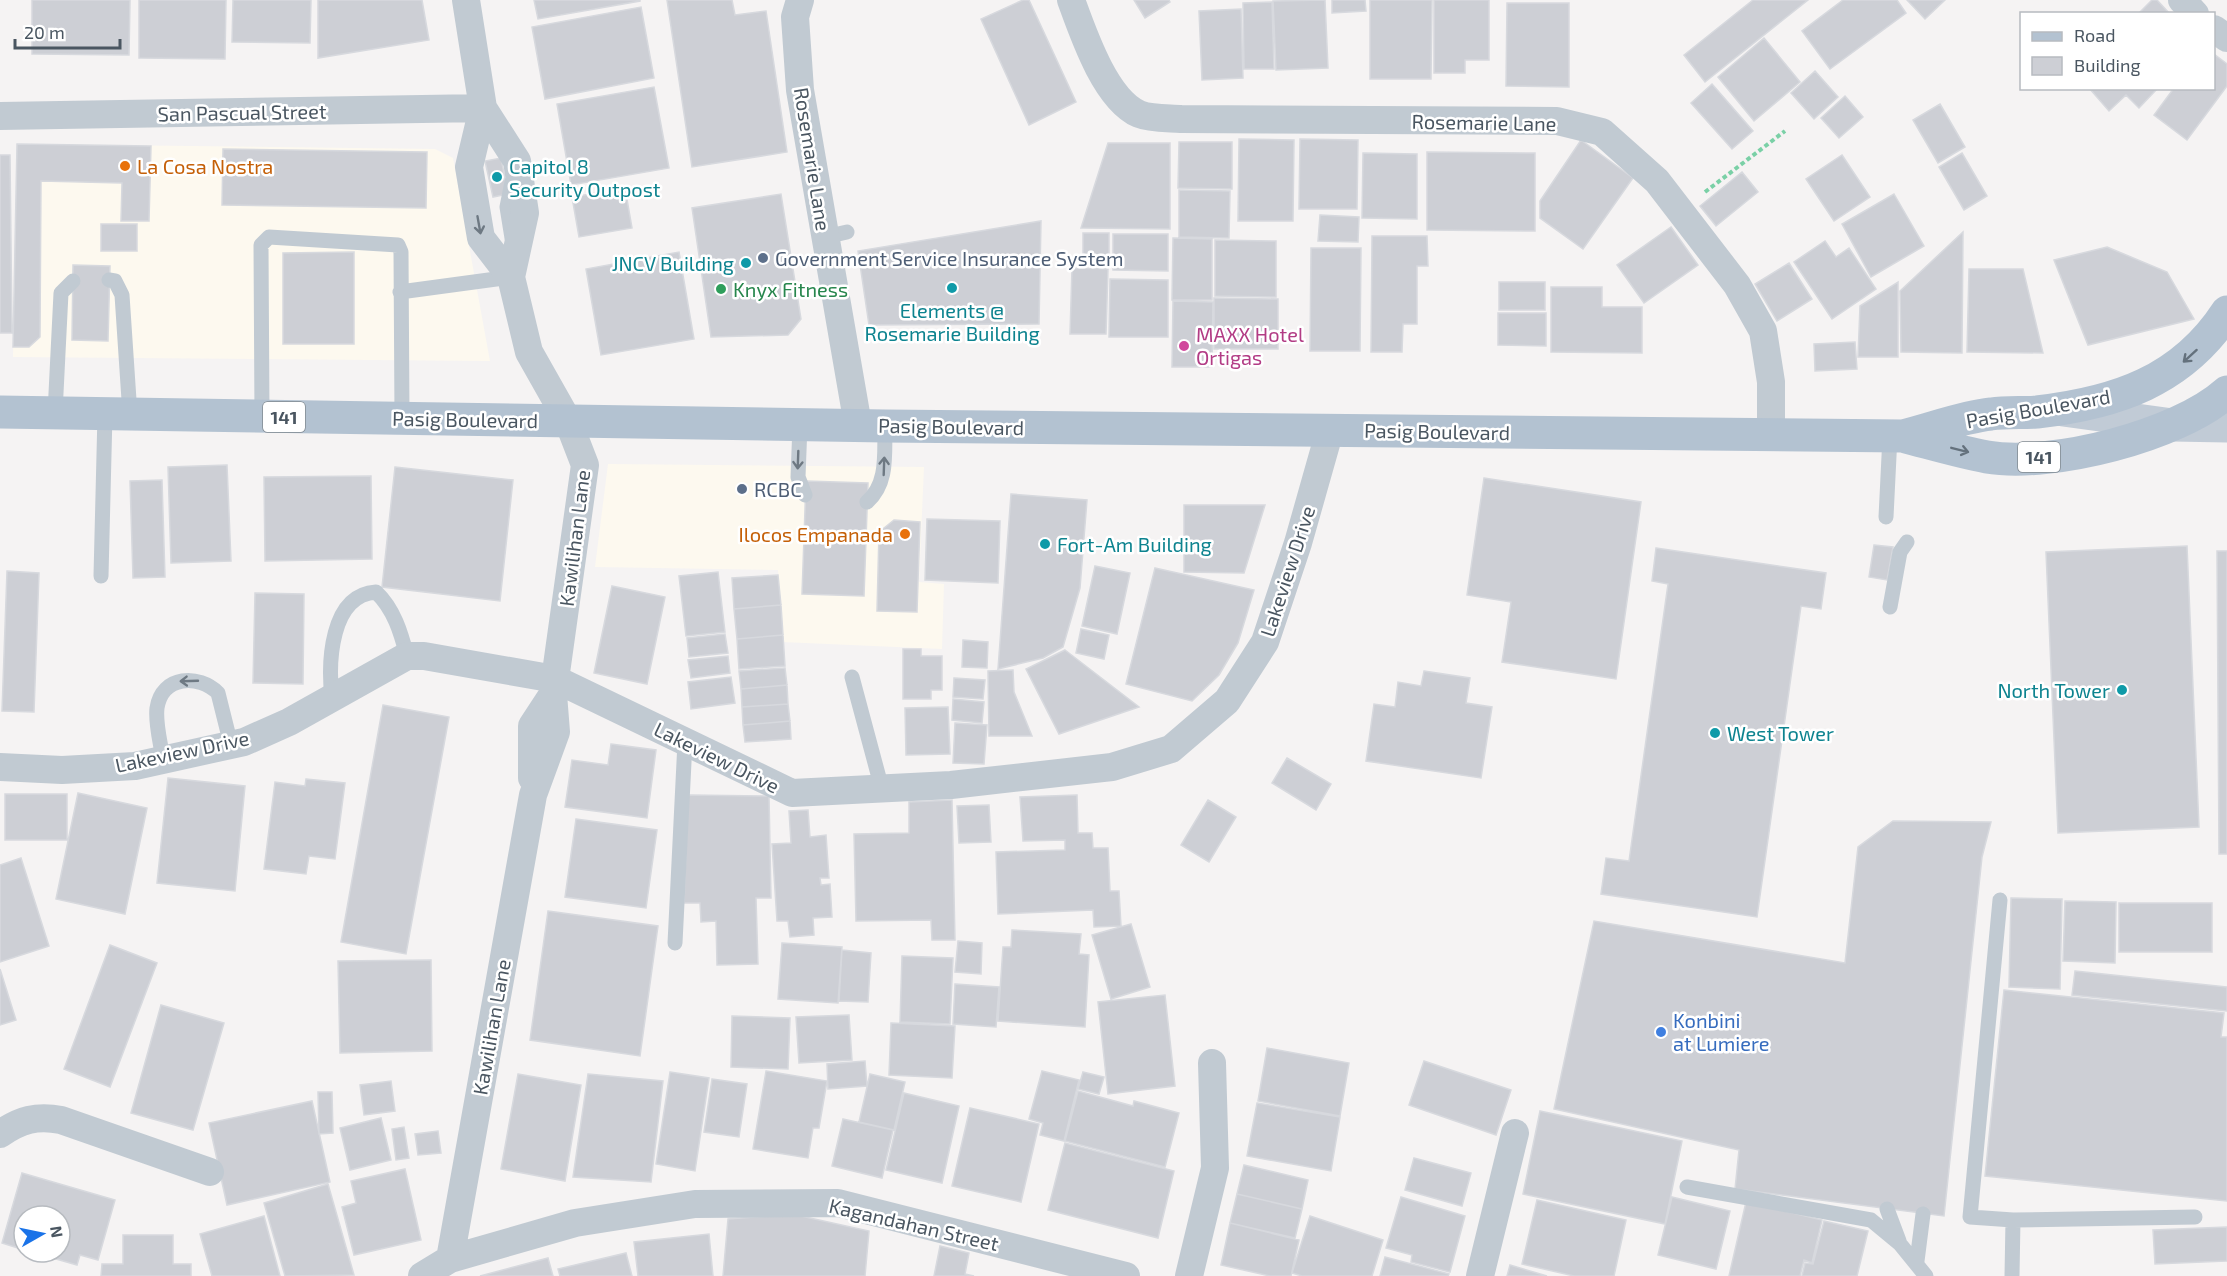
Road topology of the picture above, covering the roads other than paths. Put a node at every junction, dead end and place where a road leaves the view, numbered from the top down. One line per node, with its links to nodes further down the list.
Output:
1 (466, 0): 6 (street)
2 (800, 0): 22 (street, Rosemarie Lane)
3 (1071, 0): 26 (street, Rosemarie Lane)
4 (2182, 0): 5 (street)
5 (2193, 12)
6 (483, 108): 7 (street, San Pascual Street); 8 (street); 8 (street, one-way to 8)
7 (0, 116)
8 (514, 269): 11 (lane); 20 (street, Kawilihan Lane)
9 (109, 280): 17 (lane)
10 (73, 281): 16 (lane)
11 (400, 292): 18 (lane); 19 (lane)
12 (2227, 312): 14 (main road, Pasig Boulevard / 141, one-way to 14)
13 (2227, 392): 23 (main road, 141)
14 (2059, 409): 23 (street); 27 (main road, Pasig Boulevard / 141)
15 (0, 412): 16 (main road, Pasig Boulevard / 141)
16 (56, 413): 17 (main road, Pasig Boulevard / 141)
17 (118, 414): 18 (main road, Pasig Boulevard / 141); 32 (lane)
18 (262, 417): 19 (main road, Pasig Boulevard / 141)
19 (402, 418): 20 (main road, Pasig Boulevard / 141)
20 (568, 421): 21 (main road, Pasig Boulevard / 141); 36 (street, Kawilihan Lane)
21 (800, 424): 22 (main road, Pasig Boulevard / 141); 28 (lane, one-way to 28)
22 (872, 425): 25 (main road, Pasig Boulevard / 141); 29 (lane, one-way to 22)
23 (2173, 425): 24 (street); 27 (main road, Pasig Boulevard / 141, one-way to 23)
24 (2227, 426)
25 (1330, 430): 26 (main road, Pasig Boulevard / 141); 42 (street, Lakeview Drive)
26 (1770, 435): 27 (main road, Pasig Boulevard / 141)
27 (1896, 436): 30 (lane)
28 (805, 495)
29 (867, 502)
30 (1886, 517)
31 (1907, 542): 33 (lane)
32 (101, 576)
33 (1890, 607)
34 (407, 656): 36 (street, Lakeview Drive); 37 (street, Lakeview Drive); 37 (lane)
35 (852, 677): 42 (lane)
36 (554, 687): 38 (street, Lakeview Drive); 55 (street, Kawilihan Lane)
37 (332, 698): 39 (street, Lakeview Drive)
38 (685, 742): 42 (street, Lakeview Drive); 44 (lane)
39 (231, 745): 40 (street, Lakeview Drive); 40 (lane, one-way to 40)
40 (163, 760): 41 (street, Lakeview Drive)
41 (0, 766)
42 (882, 789)
43 (2000, 900): 53 (lane)
44 (675, 943)
45 (1212, 1063): 59 (street)
46 (1515, 1132): 60 (street)
47 (0, 1134): 48 (street)
48 (210, 1172)
49 (1687, 1188): 54 (lane)
50 (1887, 1209): 54 (lane)
51 (1923, 1214): 56 (lane)
52 (2195, 1217): 53 (lane)
53 (2013, 1220): 62 (lane)
54 (1900, 1244): 56 (lane)
55 (450, 1259): 57 (street, Kagandahan Street); 58 (street, Kagandahan Street)
56 (1917, 1262): 61 (lane)
57 (422, 1276)
58 (1126, 1276)
59 (1189, 1276)
60 (1480, 1276)
61 (1926, 1276)
62 (2012, 1276)

